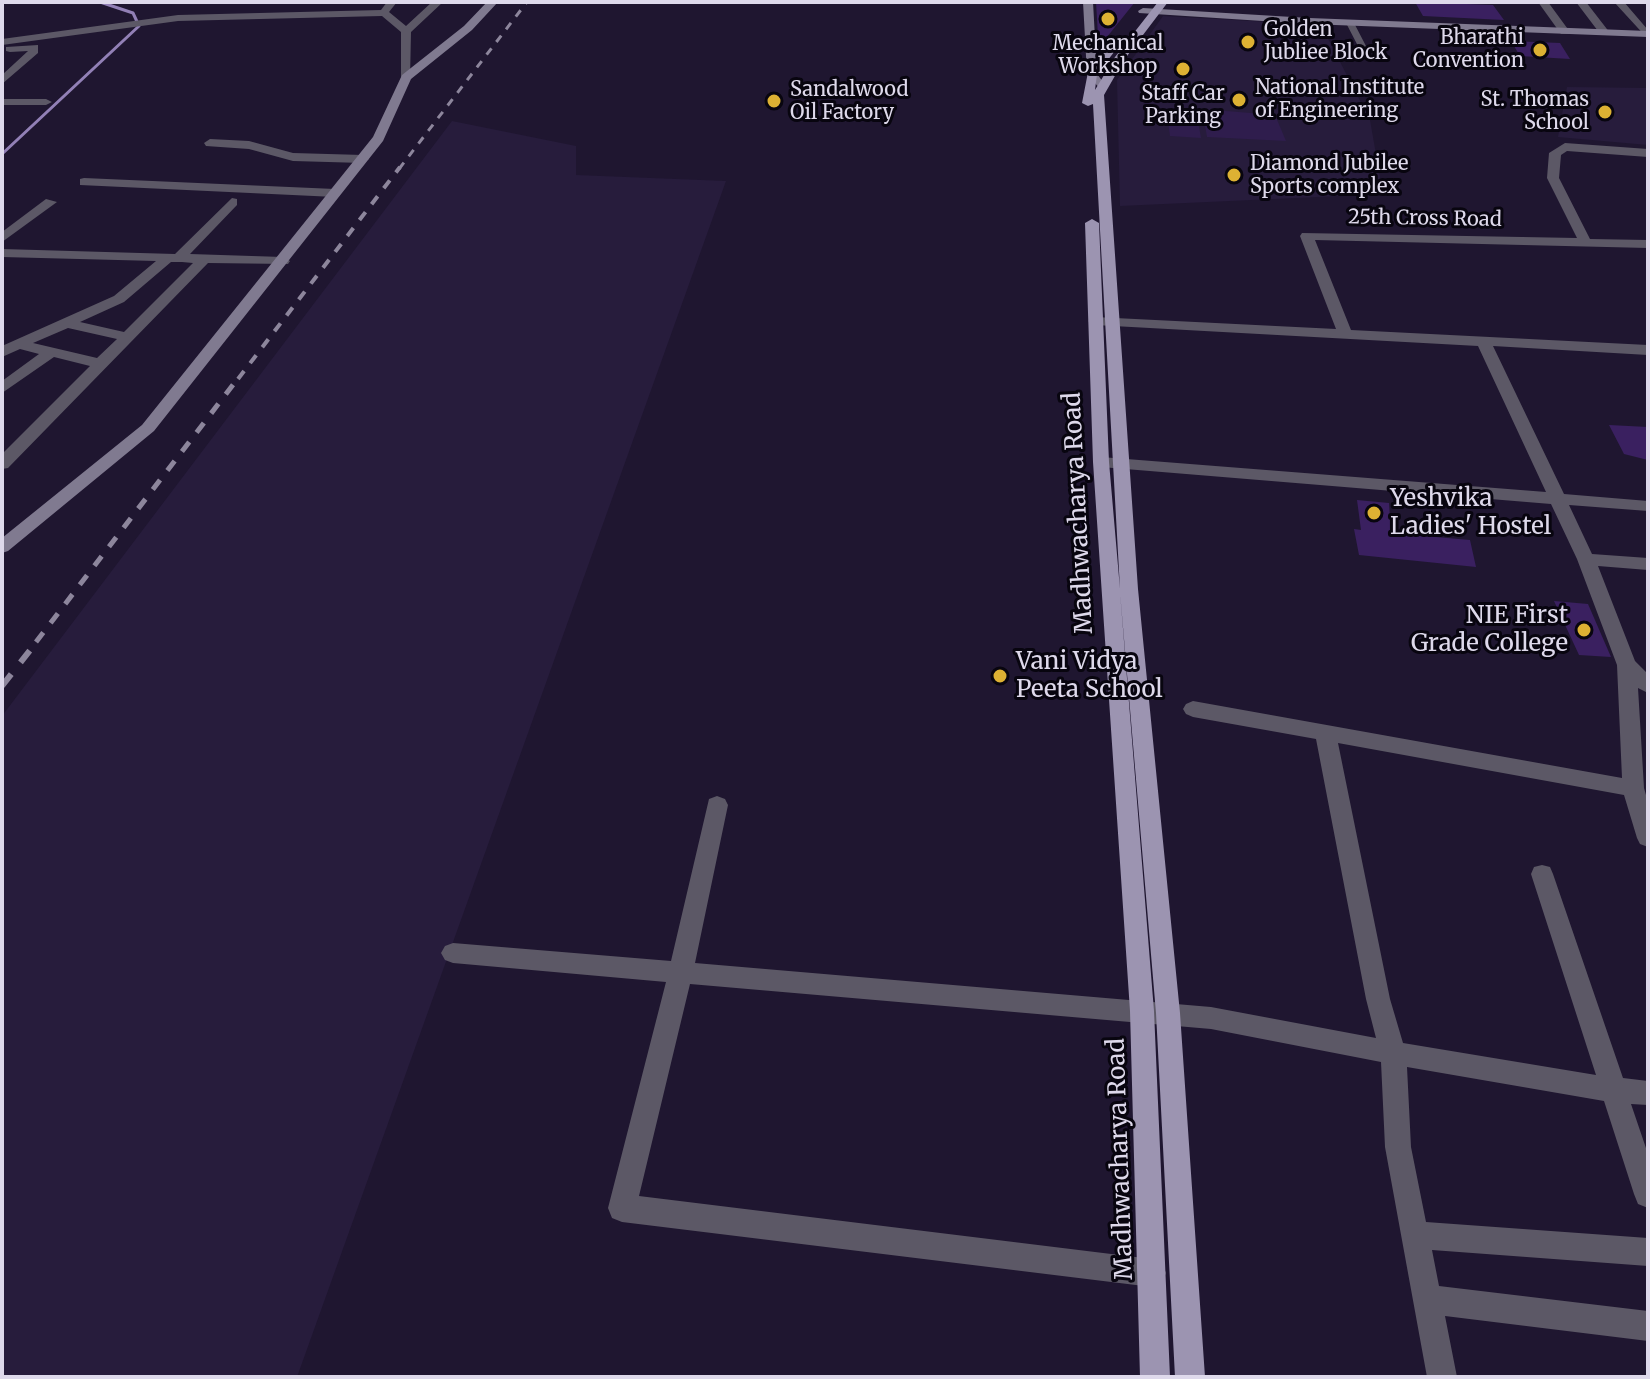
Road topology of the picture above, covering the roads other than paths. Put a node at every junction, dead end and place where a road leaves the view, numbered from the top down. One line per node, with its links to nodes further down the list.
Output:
1 (392, 2): 10 (street)
2 (438, 2): 13 (street)
3 (493, 2): 21 (street)
4 (1088, 2): 22 (street)
5 (1163, 2): 9 (main road)
6 (1543, 2): 14 (street)
7 (1581, 2): 15 (street)
8 (1619, 2): 16 (street)
9 (1149, 8): 11 (street); 22 (main road)
10 (384, 13): 12 (street); 13 (street)
11 (1349, 23): 14 (street); 18 (street)
12 (118, 24): 17 (street); 19 (street)
13 (406, 31): 21 (street)
14 (1565, 32): 15 (street)
15 (1605, 33): 16 (street)
16 (1647, 35)
17 (2, 42)
18 (1363, 46)
19 (34, 47): 20 (street); 23 (street)
20 (2, 50)
21 (406, 77): 28 (street)
22 (1096, 80): 40 (main road, Madhwacharya Road)
23 (2, 81)
24 (2, 102): 25 (street)
25 (46, 102)
26 (210, 143): 28 (street)
27 (1648, 153): 34 (street)
28 (363, 159): 30 (street)
29 (84, 182): 30 (street)
30 (335, 193): 39 (street)
31 (51, 202): 33 (street)
32 (232, 202): 37 (street)
33 (2, 238)
34 (1586, 243): 35 (street, 25th Cross Road); 42 (street, 25th Cross Road)
35 (1648, 244)
36 (2, 253): 37 (street)
37 (172, 260): 38 (street); 41 (street)
38 (203, 260): 39 (street); 43 (street)
39 (283, 261): 55 (street)
40 (1103, 322): 42 (street); 51 (main road, Madhwacharya Road)
41 (66, 323): 43 (street); 45 (street)
42 (1346, 335): 44 (street)
43 (127, 337): 49 (street)
44 (1483, 341): 46 (street); 53 (street)
45 (17, 344): 47 (street); 48 (street)
46 (1648, 350)
47 (2, 352)
48 (50, 353): 49 (street); 50 (street)
49 (102, 364): 52 (street)
50 (2, 388)
51 (1111, 463): 53 (street); 68 (main road, Madhwacharya Road); 69 (main road, Madhwacharya Road)
52 (2, 464)
53 (1557, 499): 54 (street); 56 (street)
54 (1648, 506)
55 (5, 542)
56 (1586, 559): 57 (street); 58 (street)
57 (1648, 564)
58 (1638, 665): 59 (street); 62 (street)
59 (1648, 686)
60 (1193, 709): 61 (street)
61 (1325, 732): 62 (street); 70 (street)
62 (1633, 788): 64 (street)
63 (717, 805): 67 (street)
64 (1648, 838)
65 (1542, 874): 71 (street)
66 (453, 953): 67 (street)
67 (681, 972): 68 (street); 76 (street)
68 (1142, 1011): 69 (street); 76 (main road, Madhwacharya Road)
69 (1168, 1013): 70 (street); 80 (main road, Madhwacharya Road)
70 (1393, 1053): 71 (street); 74 (street)
71 (1614, 1090): 72 (street); 73 (street)
72 (1648, 1093)
73 (1648, 1194)
74 (1413, 1235): 75 (street); 77 (street)
75 (1648, 1252)
76 (1152, 1273): 79 (main road, Madhwacharya Road)
77 (1427, 1299): 78 (street); 81 (street)
78 (1648, 1326)
79 (1155, 1377)
80 (1190, 1377)
81 (1444, 1377)

